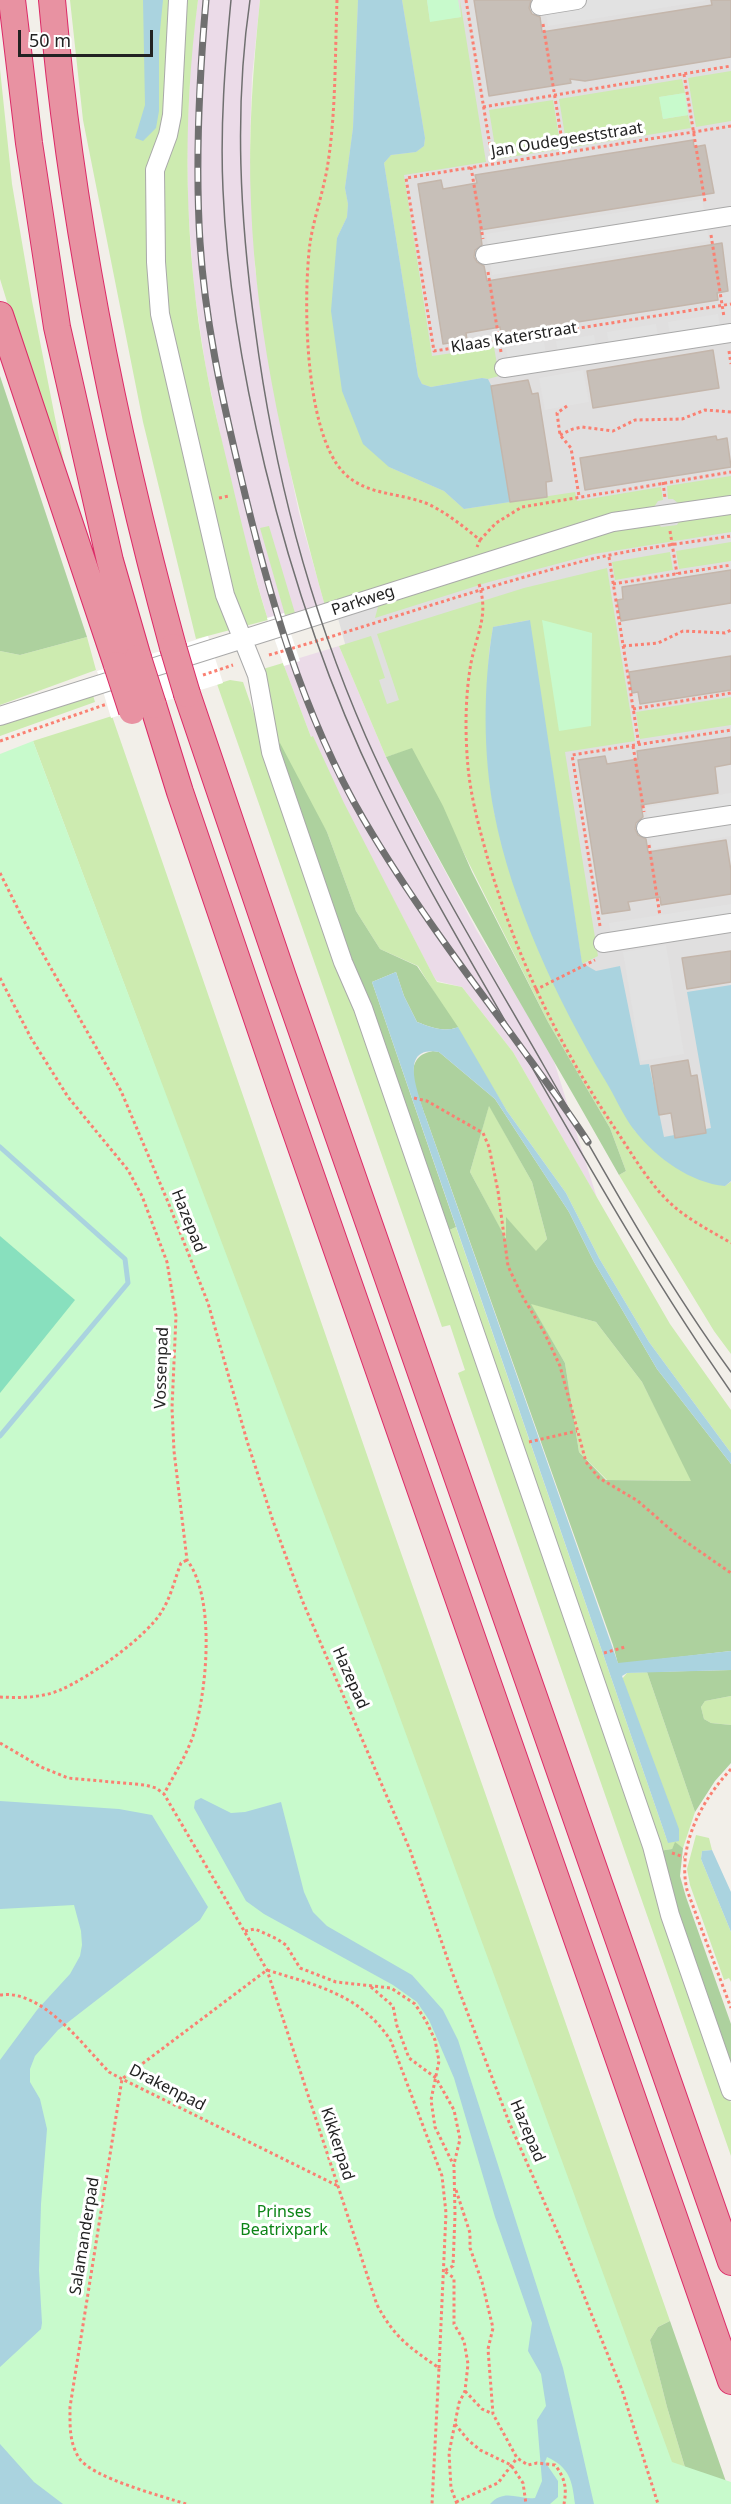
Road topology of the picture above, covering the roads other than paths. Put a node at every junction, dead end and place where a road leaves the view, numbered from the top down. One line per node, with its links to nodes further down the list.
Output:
1 (12, 0): 13 (highway)
2 (52, 0): 20 (highway, bridge)
3 (178, 0): 12 (street)
4 (577, 0): 5 (street)
5 (540, 6)
6 (731, 216): 7 (street)
7 (485, 255)
8 (0, 315): 13 (highway)
9 (731, 333): 10 (street, Klaas Katerstraat)
10 (504, 368)
11 (731, 505): 12 (street, Parkweg)
12 (242, 639): 14 (street, Parkweg); 19 (street)
13 (127, 662): 21 (highway, bridge)
14 (0, 716)
15 (731, 815): 16 (street)
16 (646, 828)
17 (731, 923): 18 (street)
18 (603, 943)
19 (731, 2091)
20 (731, 2262)
21 (731, 2381)

